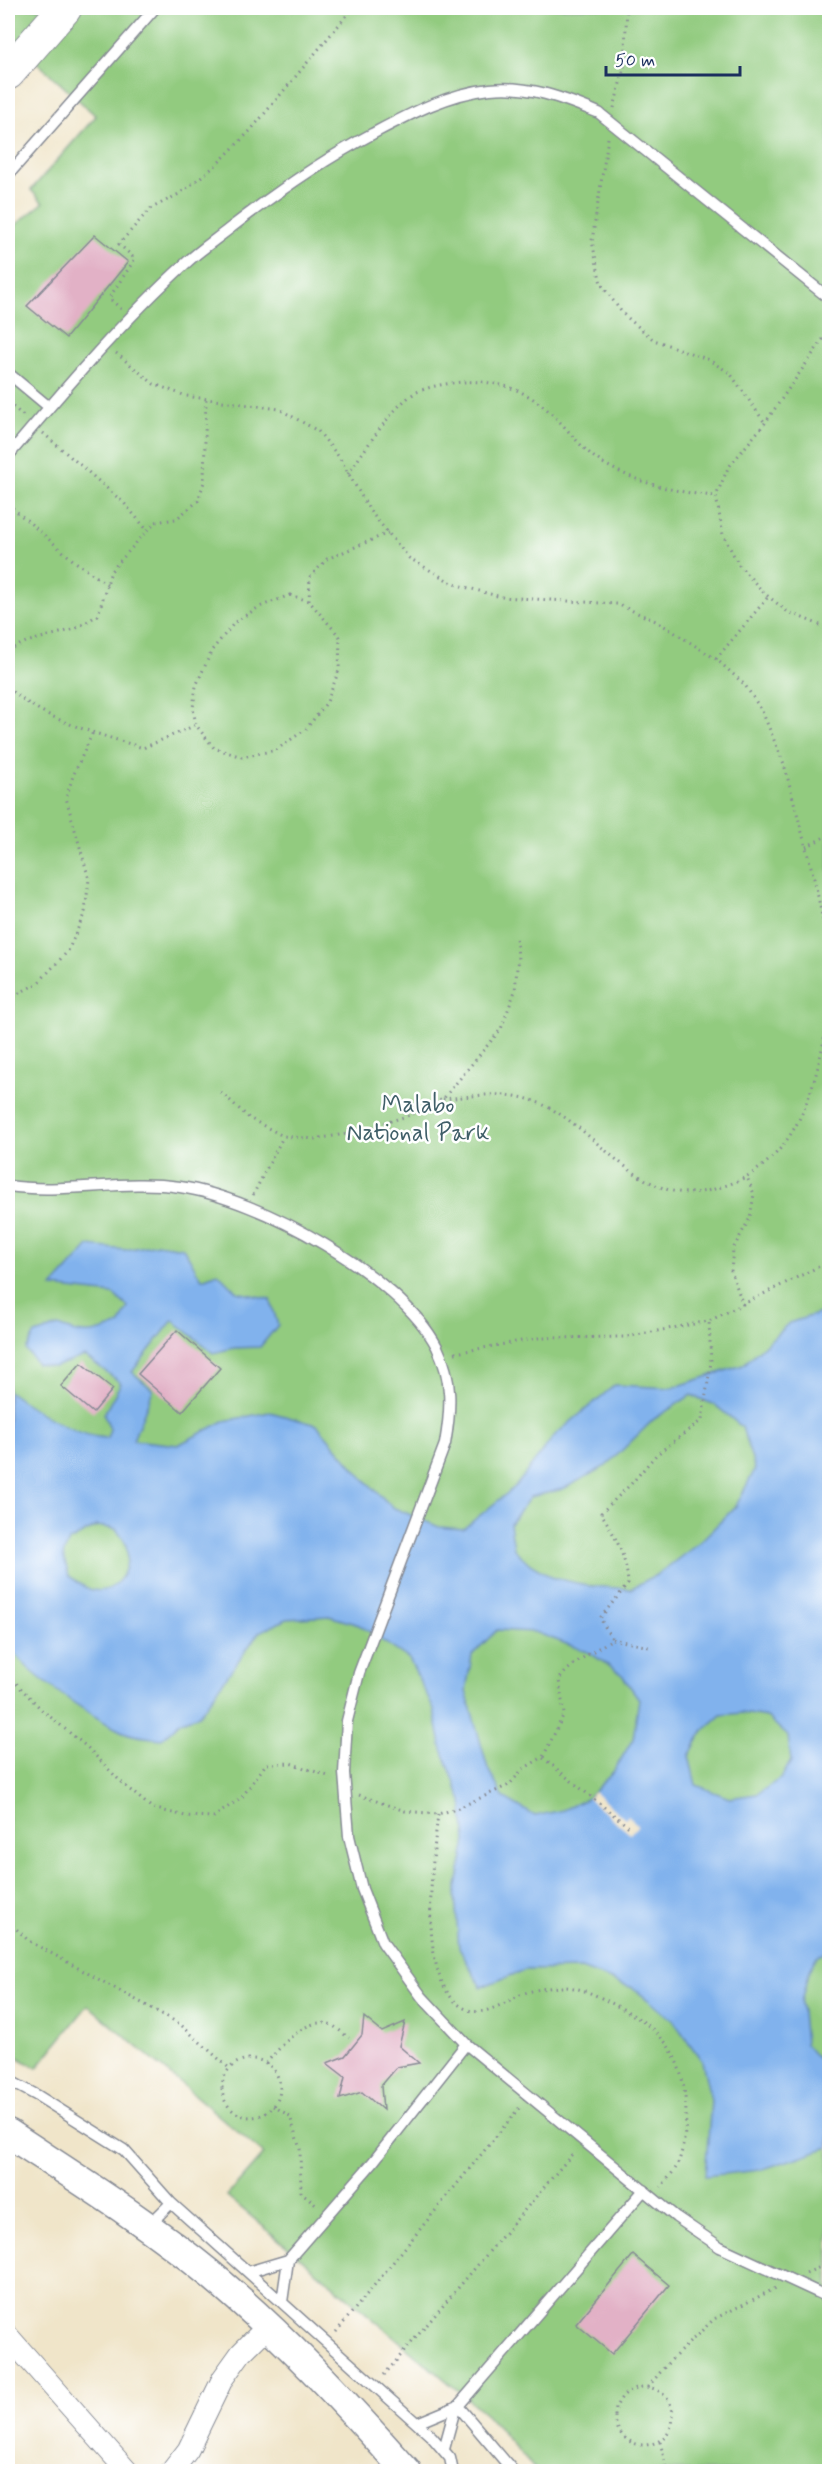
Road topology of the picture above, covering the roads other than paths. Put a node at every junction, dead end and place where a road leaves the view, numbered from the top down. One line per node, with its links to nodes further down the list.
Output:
1 (36, 8): 4 (main road)
2 (65, 8): 5 (main road)
3 (155, 8): 6 (lane)
4 (8, 40)
5 (8, 73)
6 (8, 175)
7 (830, 299): 9 (lane)
8 (8, 373): 9 (lane)
9 (49, 407): 10 (lane)
10 (8, 456)
11 (8, 1186): 12 (lane)
12 (466, 2044): 15 (lane); 18 (lane)
13 (8, 2080): 16 (lane)
14 (8, 2133): 17 (street)
15 (644, 2190): 20 (lane); 23 (lane)
16 (171, 2203): 17 (lane); 19 (lane)
17 (147, 2227): 21 (street)
18 (288, 2260): 19 (lane); 21 (lane)
19 (248, 2272): 21 (lane)
20 (830, 2298)
21 (275, 2314): 24 (lane); 27 (street); 28 (street)
22 (8, 2336): 26 (street)
23 (457, 2407): 24 (lane); 25 (lane); 30 (lane)
24 (417, 2423): 25 (lane)
25 (444, 2449): 29 (lane)
26 (129, 2472)
27 (171, 2472)
28 (407, 2472)
29 (453, 2472)
30 (514, 2472)

